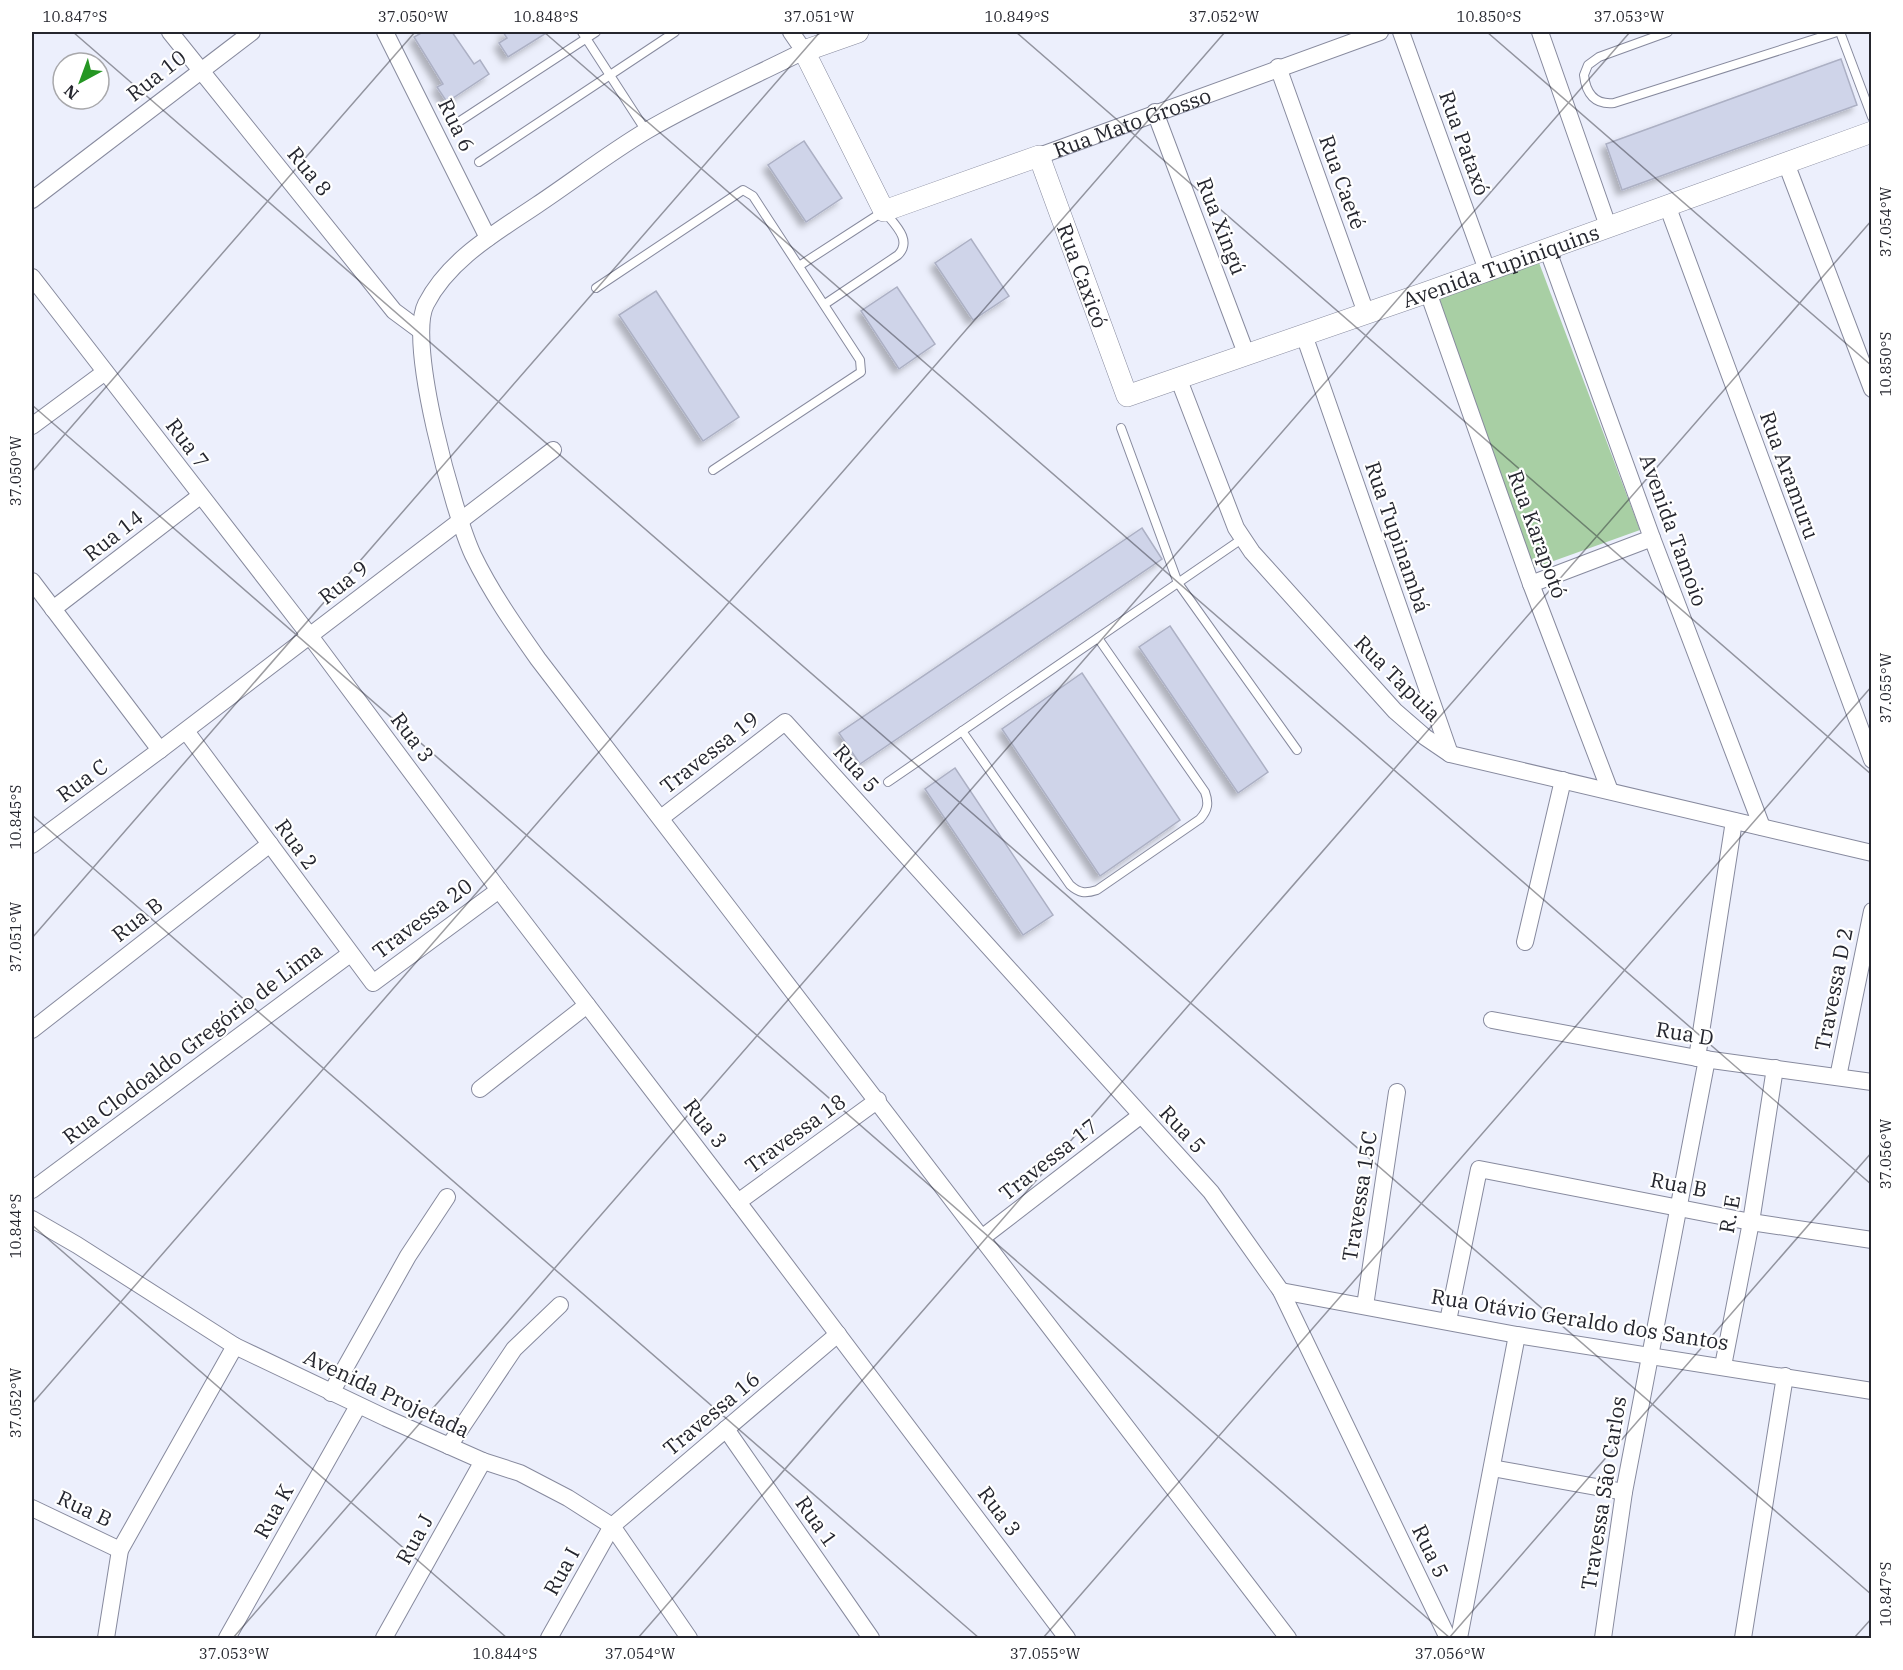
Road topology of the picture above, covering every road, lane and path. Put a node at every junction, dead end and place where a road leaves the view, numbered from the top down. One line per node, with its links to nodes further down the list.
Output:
1 (170, 32): 16 (street, Rua 8)
2 (252, 32): 16 (street, Rua 10)
3 (385, 32): 30 (street, Rua 6)
4 (596, 32): 13 (lane)
5 (675, 32): 17 (lane)
6 (791, 32): 14 (street)
7 (858, 32): 14 (street)
8 (1380, 32): 15 (street, Rua Mato Grosso)
9 (1401, 32): 33 (street, Rua Pataxó)
10 (1540, 32): 29 (street)
11 (1668, 32): 12 (lane)
12 (1839, 32): 19 (lane)
13 (584, 34): 17 (lane); 20 (lane)
14 (804, 51): 21 (street); 28 (street)
15 (1278, 67): 18 (street, Rua Mato Grosso); 38 (street, Rua Caeté)
16 (199, 70): 26 (street, Rua 10); 39 (street, Rua 8)
17 (610, 75): 21 (lane); 24 (lane)
18 (1155, 112): 23 (street, Rua Mato Grosso); 41 (street, Rua Xingú)
19 (1872, 117)
20 (460, 121)
21 (646, 131): 30 (street)
22 (1872, 132): 25 (street, Avenida Tupiniquins)
23 (1039, 156): 28 (street, Rua Mato Grosso); 45 (street, Rua Caxicó)
24 (479, 162)
25 (1786, 163): 27 (street, Avenida Tupiniquins); 44 (street)
26 (32, 200)
27 (1666, 205): 29 (street, Avenida Tupiniquins); 66 (street, Rua Aramuru)
28 (884, 211): 32 (lane); 37 (lane)
29 (1608, 226): 31 (street, Avenida Tupiniquins)
30 (488, 238): 39 (street)
31 (1546, 248): 33 (street, Avenida Tupiniquins); 52 (street, Avenida Tamoio)
32 (800, 266): 35 (lane); 37 (lane)
33 (1487, 270): 36 (street, Avenida Tupiniquins)
34 (32, 277): 42 (street, Rua 7)
35 (596, 288)
36 (1428, 292): 38 (street, Avenida Tupiniquins); 56 (street, Rua Karapotó)
37 (825, 304): 49 (lane)
38 (1366, 313): 40 (street, Avenida Tupiniquins)
39 (421, 331): 51 (street)
40 (1304, 335): 41 (street, Avenida Tupiniquins); 65 (street, Rua Tupinambá)
41 (1247, 356): 43 (street, Avenida Tupiniquins)
42 (105, 372): 46 (street); 50 (street, Rua 7)
43 (1179, 380): 45 (street, Avenida Tupiniquins); 53 (street, Rua Tapuia)
44 (1872, 389)
45 (1127, 396)
46 (32, 426)
47 (1121, 428): 55 (lane)
48 (553, 450): 51 (street, Rua 9)
49 (713, 470)
50 (200, 496): 57 (street, Rua 14); 58 (street, Rua 7)
51 (459, 521): 58 (street, Rua 9); 70 (street)
52 (1652, 538): 56 (street); 72 (street, Avenida Tamoio)
53 (1239, 541): 55 (lane); 65 (street, Rua Tapuia)
54 (32, 581): 57 (street)
55 (1178, 583): 59 (lane); 64 (lane)
56 (1531, 584): 69 (street, Rua Karapotó)
57 (53, 609): 63 (street)
58 (310, 636): 61 (street, Rua 9); 76 (street, Rua 3)
59 (1098, 638): 62 (lane); 62 (lane)
60 (785, 722): 70 (street, Travessa 19); 91 (street, Rua 5)
61 (186, 731): 63 (street, Rua 9); 73 (street, Rua 2)
62 (962, 731): 68 (lane)
63 (160, 750): 74 (street, Rua C)
64 (1297, 750)
65 (1450, 754): 67 (street, Rua Tapuia)
66 (1872, 760)
67 (1563, 780): 69 (street, Rua Tapuia); 78 (street)
68 (888, 782)
69 (1610, 791): 71 (street, Rua Tapuia)
70 (661, 818): 90 (street)
71 (1734, 821): 72 (street, Rua Tapuia); 84 (street, Travessa São Carlos)
72 (1762, 827): 75 (street, Rua Tapuia)
73 (270, 844): 79 (street, Rua 2); 83 (street, Rua B)
74 (32, 845)
75 (1872, 853)
76 (499, 890): 80 (street, Travessa 20); 81 (street, Rua 3)
77 (1872, 911): 86 (street, Travessa D 2)
78 (1525, 942)
79 (350, 954): 80 (street, Rua 2); 92 (street, Rua Clodoaldo Gregório de Lima)
80 (373, 983)
81 (587, 1005): 88 (street); 94 (street, Rua 3)
82 (1492, 1020): 84 (street, Rua D)
83 (32, 1030)
84 (1702, 1059): 85 (street, Rua D); 95 (street, Travessa São Carlos)
85 (1775, 1068): 86 (street, Rua D); 97 (street, R. E)
86 (1838, 1077): 87 (street, Rua D)
87 (1872, 1082)
88 (480, 1089)
89 (1397, 1092): 102 (street, Travessa 15C)
90 (878, 1100): 94 (street, Travessa 18); 98 (street)
91 (1140, 1116): 98 (street, Travessa 17); 100 (street, Rua 5)
92 (32, 1190)
93 (447, 1197): 111 (street)
94 (738, 1202): 104 (street, Rua 3)
95 (1677, 1207): 97 (street, Rua B); 103 (street, Rua B); 107 (street, Travessa São Carlos)
96 (32, 1219): 106 (street, Avenida Projetada)
97 (1751, 1222): 99 (street, Rua B); 108 (street, R. E)
98 (983, 1237): 128 (street)
99 (1872, 1240)
100 (1281, 1291): 102 (street, Rua Otávio Geraldo dos Santos); 129 (street, Rua 5)
101 (560, 1305): 114 (street)
102 (1365, 1306): 103 (street, Rua Otávio Geraldo dos Santos)
103 (1448, 1321): 105 (street, Rua Otávio Geraldo dos Santos)
104 (838, 1334): 113 (street, Travessa 16); 127 (street, Rua 3)
105 (1517, 1335): 107 (street, Rua Otávio Geraldo dos Santos); 116 (street)
106 (235, 1346): 111 (street, Avenida Projetada); 120 (street)
107 (1649, 1355): 108 (street, Rua Otávio Geraldo dos Santos); 117 (street, Travessa São Carlos)
108 (1723, 1366): 109 (street, Rua Otávio Geraldo dos Santos)
109 (1785, 1376): 110 (street, Rua Otávio Geraldo dos Santos); 131 (street)
110 (1872, 1391)
111 (331, 1393): 112 (street, Avenida Projetada)
112 (358, 1406): 114 (street, Avenida Projetada); 122 (street, Rua K)
113 (726, 1429): 119 (street, Travessa 16); 126 (street, Rua 1)
114 (448, 1446): 115 (street, Avenida Projetada)
115 (483, 1461): 119 (street, Avenida Projetada); 123 (street, Rua J)
116 (1492, 1468): 117 (street); 129 (street)
117 (1624, 1492): 130 (street, Travessa São Carlos)
118 (32, 1508): 120 (street, Rua B)
119 (612, 1526): 124 (street, Rua I); 125 (street, Avenida Projetada)
120 (120, 1550): 121 (street)
121 (106, 1638)
122 (227, 1638)
123 (384, 1638)
124 (549, 1638)
125 (688, 1638)
126 (871, 1638)
127 (1067, 1638)
128 (1288, 1638)
129 (1452, 1638)
130 (1603, 1638)
131 (1743, 1638)

